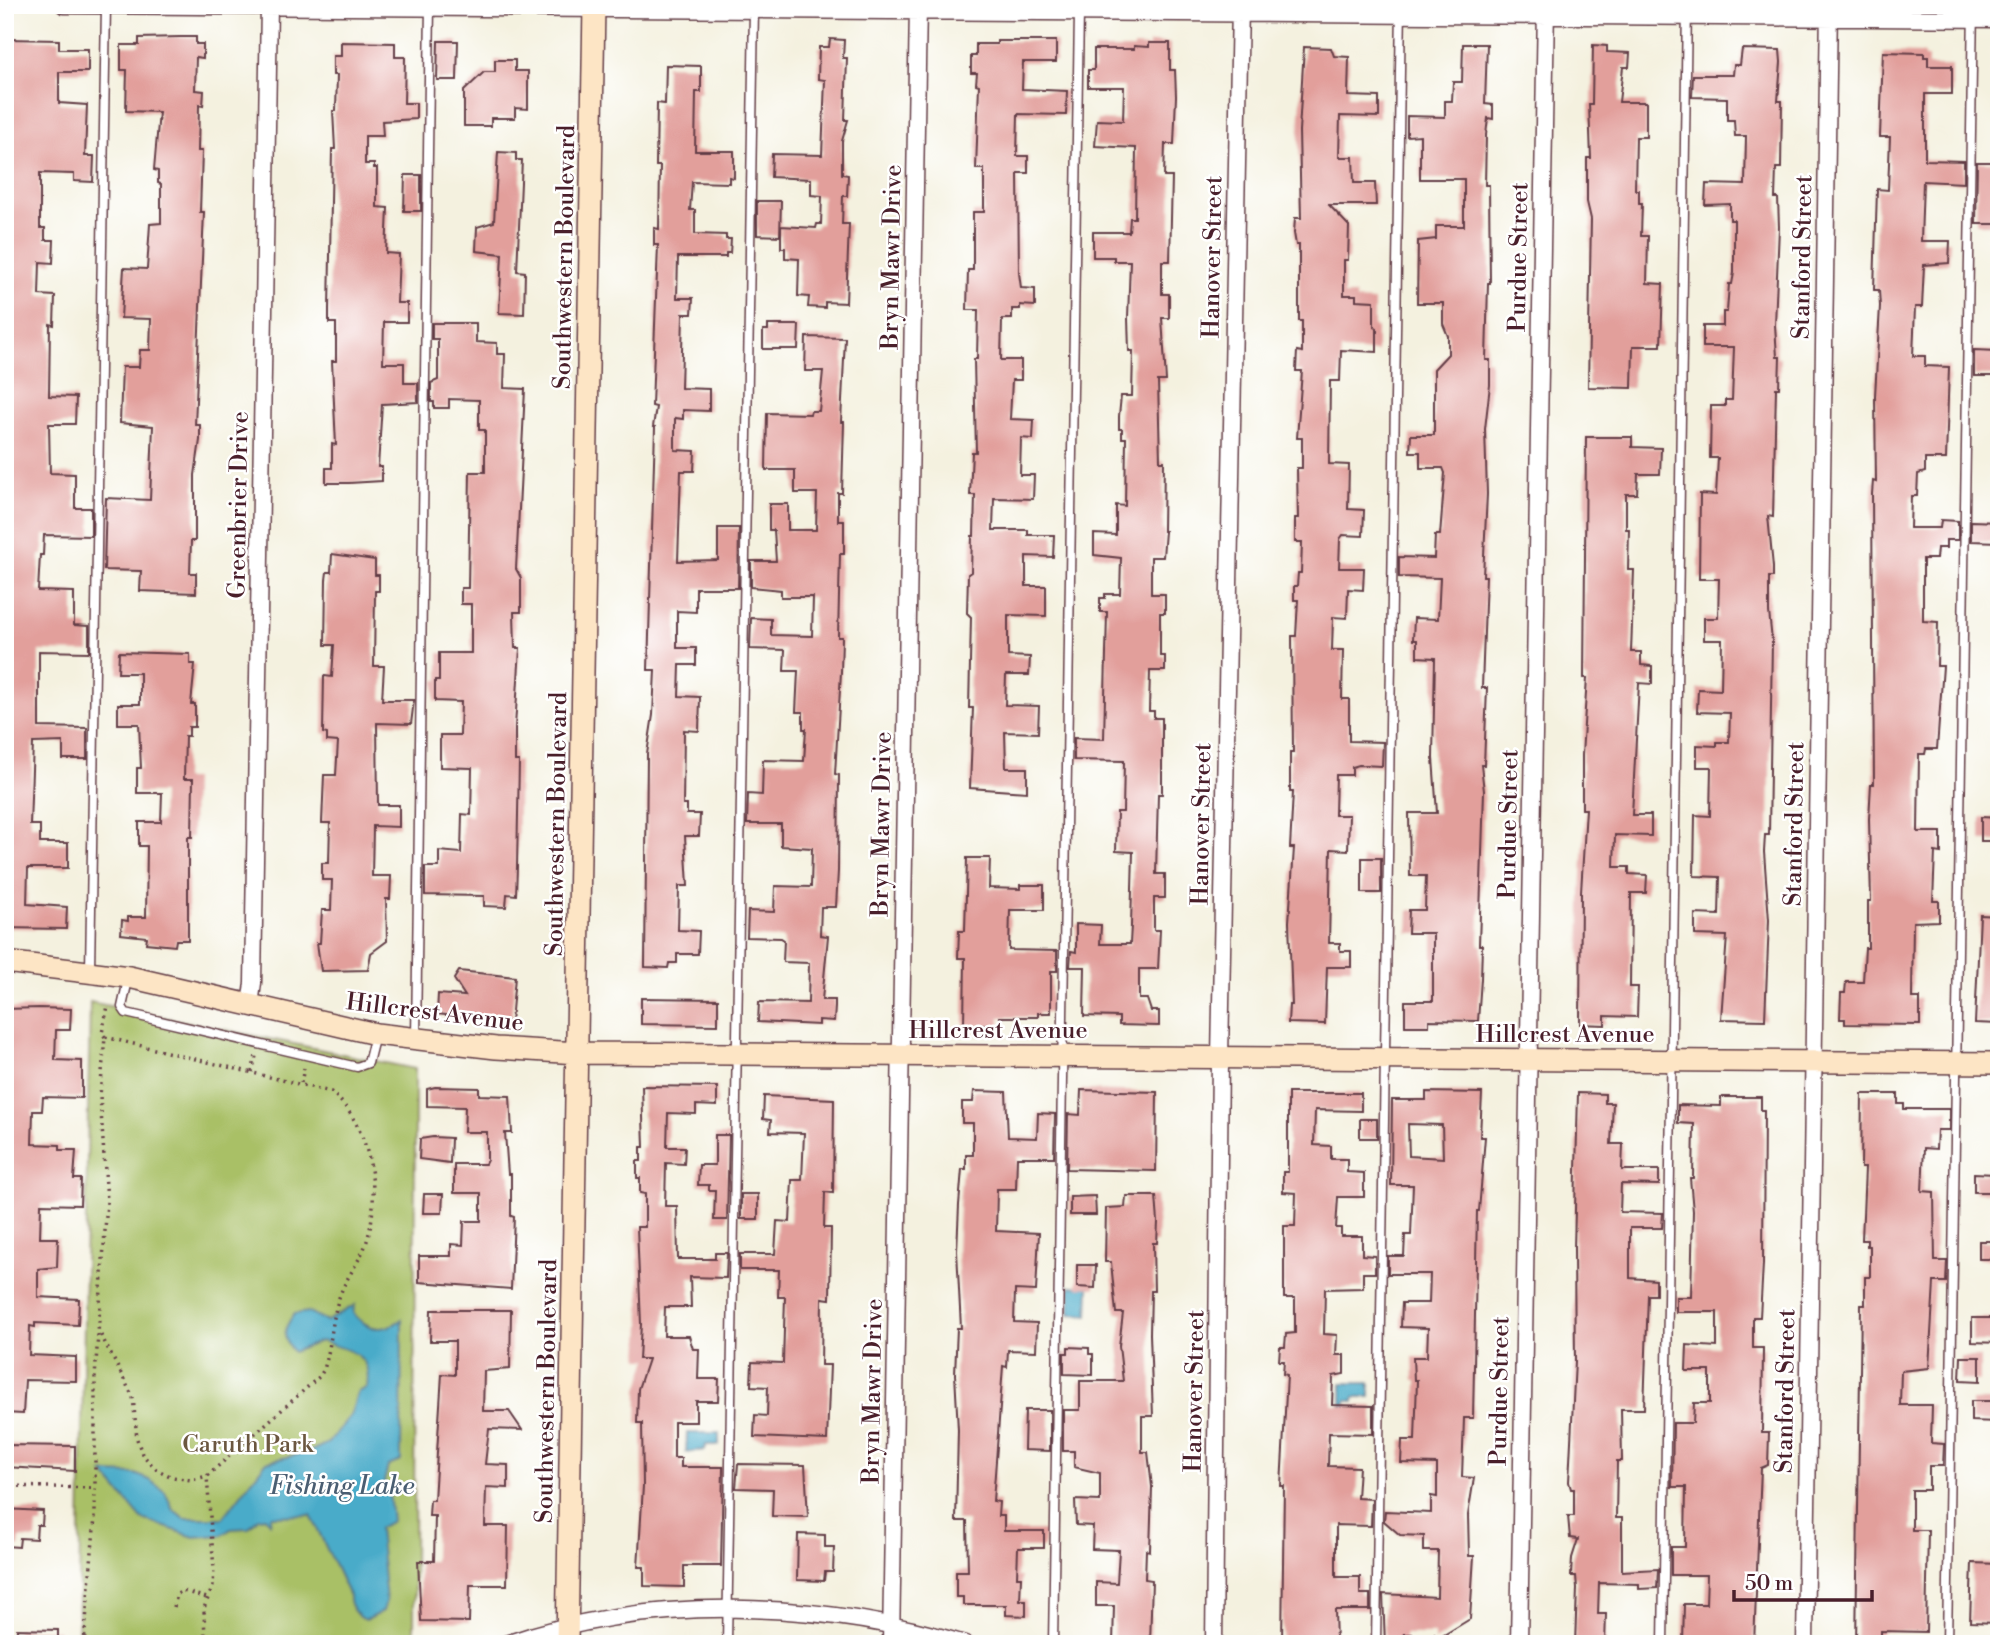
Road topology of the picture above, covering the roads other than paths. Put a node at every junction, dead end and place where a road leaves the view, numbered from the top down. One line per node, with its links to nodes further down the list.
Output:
1 (64, 5): 2 (street)
2 (106, 6): 3 (street); 17 (lane)
3 (270, 6): 4 (street); 19 (street, Greenbrier Drive)
4 (430, 7): 5 (street); 21 (lane)
5 (594, 8): 6 (street); 22 (street, Southwestern Boulevard)
6 (754, 8): 7 (street); 23 (lane)
7 (918, 9): 8 (street); 25 (street, Bryn Mawr Drive)
8 (1079, 9): 9 (street); 24 (lane)
9 (1240, 9): 10 (street); 26 (street, Hanover Street)
10 (1401, 10): 11 (street); 27 (lane)
11 (1546, 10): 12 (street); 28 (street, Purdue Street)
12 (1687, 11): 13 (street); 29 (lane)
13 (1829, 11): 14 (street); 30 (street, Stanford Street)
14 (1973, 12): 15 (street); 31 (lane)
15 (1999, 19)
16 (5, 962): 17 (street, Hillcrest Avenue)
17 (90, 970): 18 (street, Hillcrest Avenue)
18 (129, 977): 19 (street, Hillcrest Avenue); 20 (lane)
19 (250, 1005): 20 (street, Hillcrest Avenue)
20 (376, 1034): 21 (street, Hillcrest Avenue)
21 (416, 1040): 22 (street, Hillcrest Avenue)
22 (578, 1053): 23 (street, Hillcrest Avenue); 35 (street, Southwestern Boulevard)
23 (735, 1056): 25 (street, Hillcrest Avenue); 33 (lane)
24 (1062, 1056): 25 (street, Hillcrest Avenue); 26 (street, Hillcrest Avenue); 40 (lane)
25 (900, 1057): 34 (street, Bryn Mawr Drive)
26 (1220, 1058): 27 (street, Hillcrest Avenue); 41 (street, Hanover Street)
27 (1385, 1059): 28 (street, Hillcrest Avenue); 42 (lane)
28 (1526, 1060): 29 (street, Hillcrest Avenue); 43 (street, Purdue Street)
29 (1673, 1061): 30 (street, Hillcrest Avenue); 44 (lane)
30 (1813, 1061): 31 (street, Hillcrest Avenue); 45 (street, Stanford Street)
31 (1956, 1062): 32 (street, Hillcrest Avenue); 46 (lane)
32 (1999, 1063)
33 (728, 1609): 34 (street); 35 (street); 37 (lane)
34 (891, 1625): 38 (street, Bryn Mawr Drive); 39 (street)
35 (568, 1634): 36 (street)
36 (506, 1644)
37 (727, 1644)
38 (891, 1644)
39 (965, 1644)
40 (1053, 1644)
41 (1214, 1644)
42 (1376, 1644)
43 (1519, 1644)
44 (1663, 1644)
45 (1805, 1644)
46 (1947, 1644)

